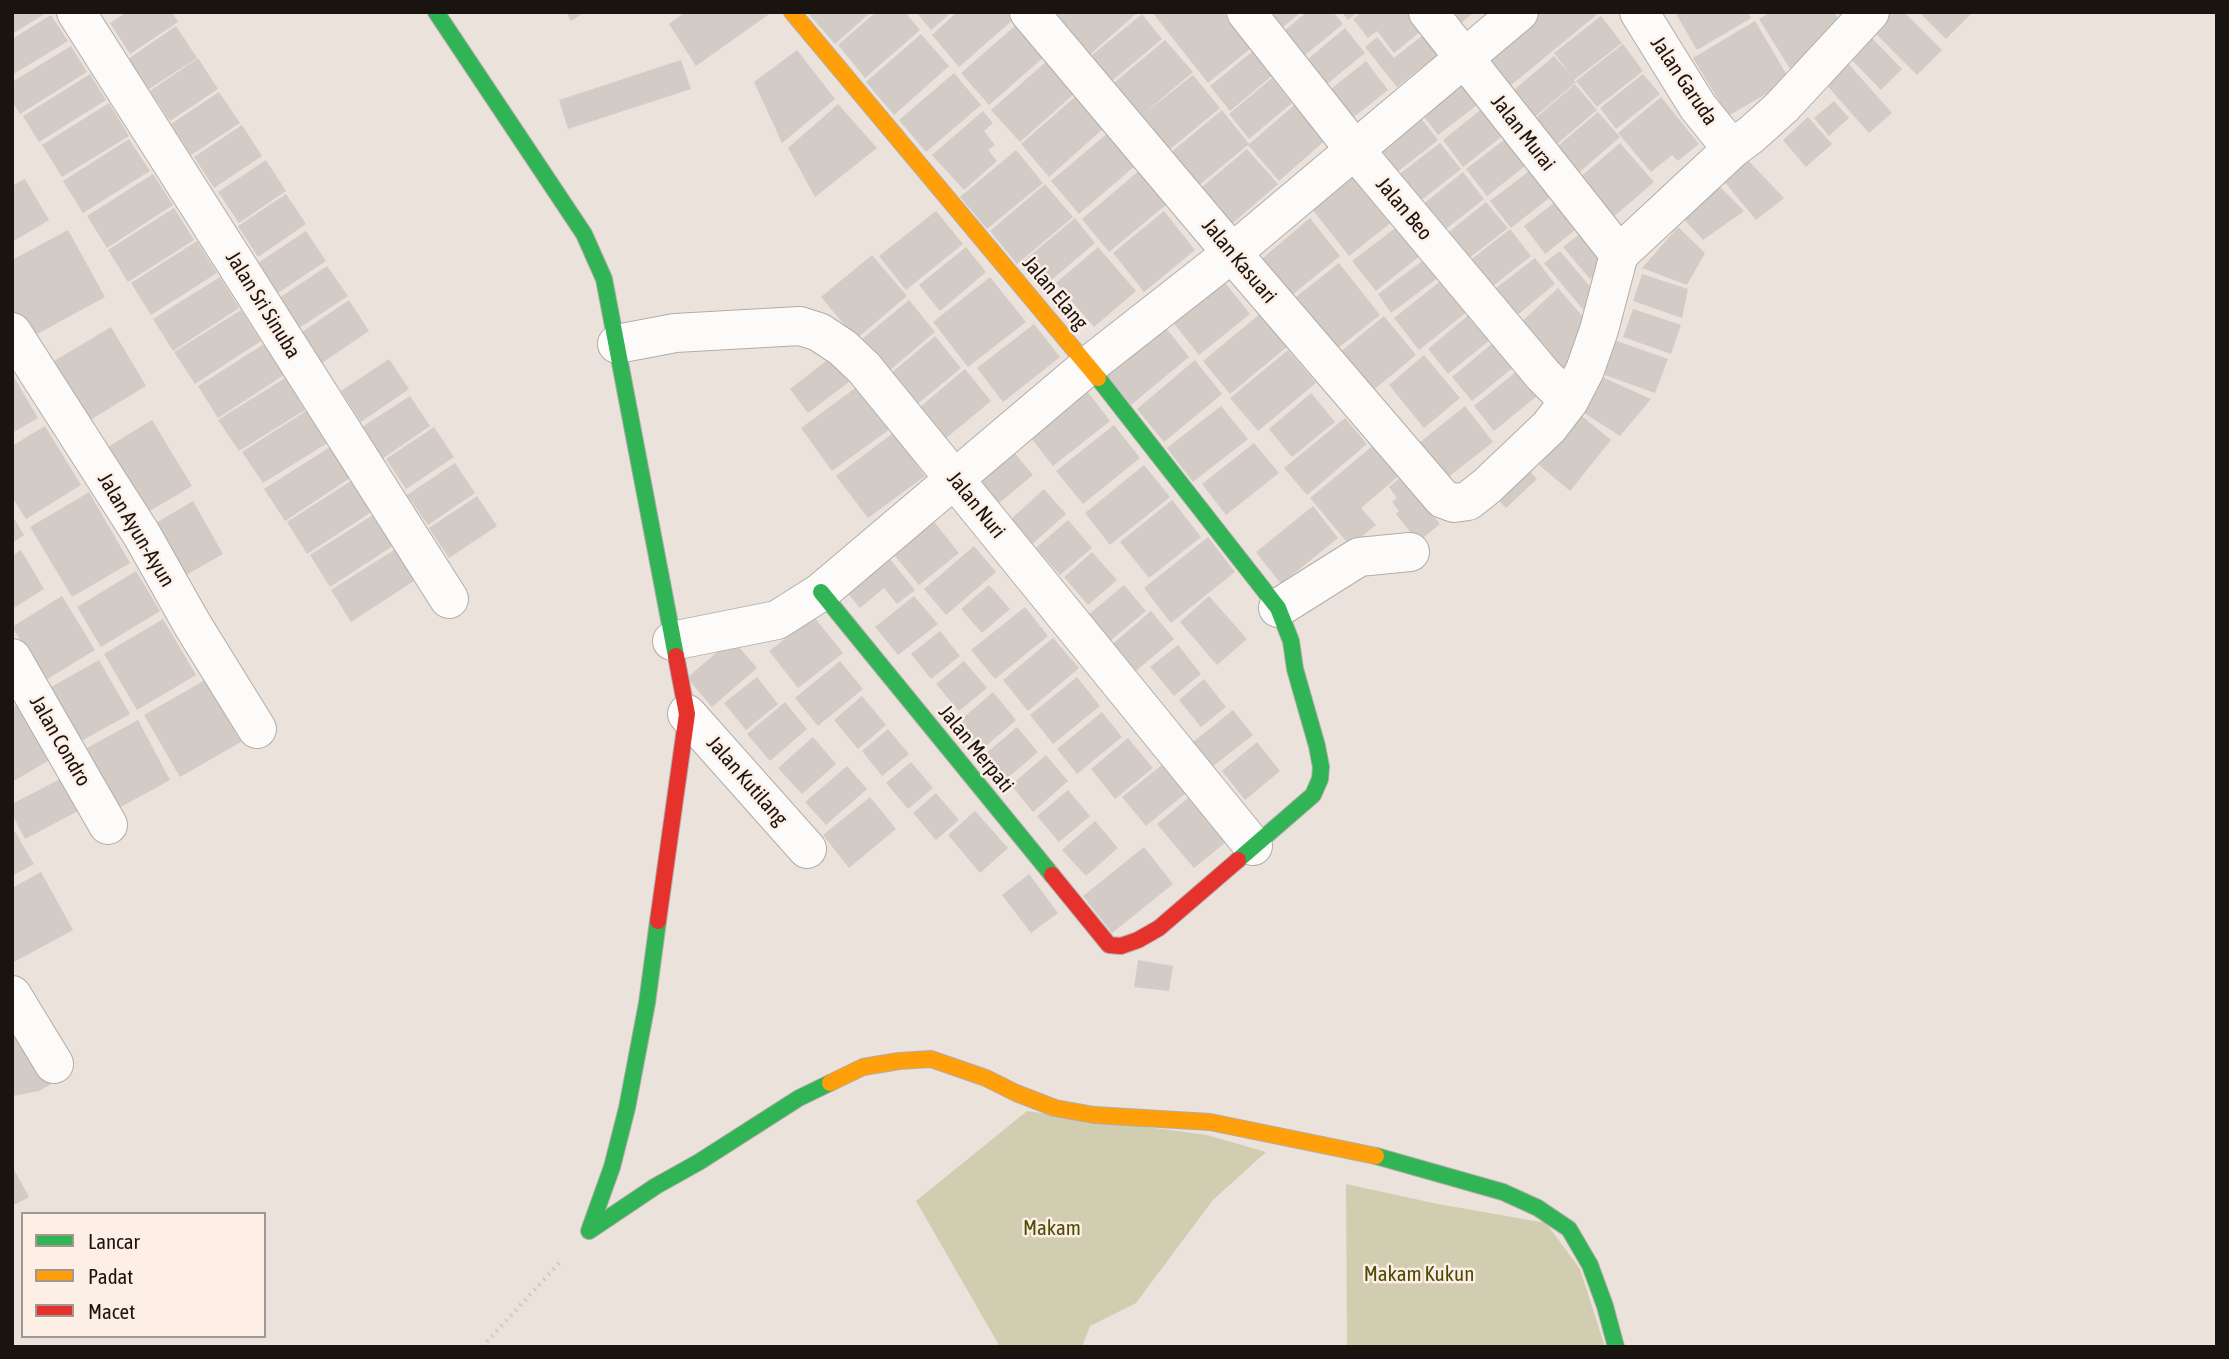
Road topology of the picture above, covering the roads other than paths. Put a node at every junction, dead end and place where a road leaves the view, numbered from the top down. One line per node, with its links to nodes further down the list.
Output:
1 (76, 12): 22 (street, Jalan Sri Sinuba)
2 (436, 12): 16 (street)
3 (792, 12): 17 (street, Jalan Elang)
4 (1030, 12): 13 (street, Jalan Kasuari)
5 (1246, 12): 11 (street, Jalan Beo)
6 (1428, 12): 10 (street, Jalan Murai)
7 (1519, 12): 10 (street)
8 (1639, 12): 12 (street, Jalan Garuda)
9 (1860, 17): 12 (street)
10 (1464, 57): 11 (street); 14 (street, Jalan Murai)
11 (1354, 149): 13 (street); 18 (street, Jalan Beo)
12 (1732, 149): 14 (street)
13 (1232, 253): 17 (street); 18 (street, Jalan Kasuari)
14 (1619, 254): 18 (street)
15 (12, 332): 27 (street, Jalan Ayun-Ayun)
16 (617, 344): 19 (street, Jalan Nuri); 24 (street)
17 (1088, 366): 19 (street); 23 (street, Jalan Elang)
18 (1569, 401)
19 (954, 478): 21 (street); 29 (street, Jalan Nuri)
20 (1410, 552): 23 (street)
21 (821, 592): 24 (street); 31 (street, Jalan Merpati)
22 (449, 599)
23 (1278, 608): 29 (street, Jalan Elang)
24 (672, 641): 26 (street)
25 (12, 658): 28 (street, Jalan Condro)
26 (687, 714): 30 (street, Jalan Kutilang); 34 (street)
27 (257, 729)
28 (108, 825)
29 (1253, 846): 31 (street, Jalan Elang)
30 (807, 849)
31 (1098, 933)
32 (12, 995): 33 (street)
33 (54, 1064)
34 (1616, 1347)

